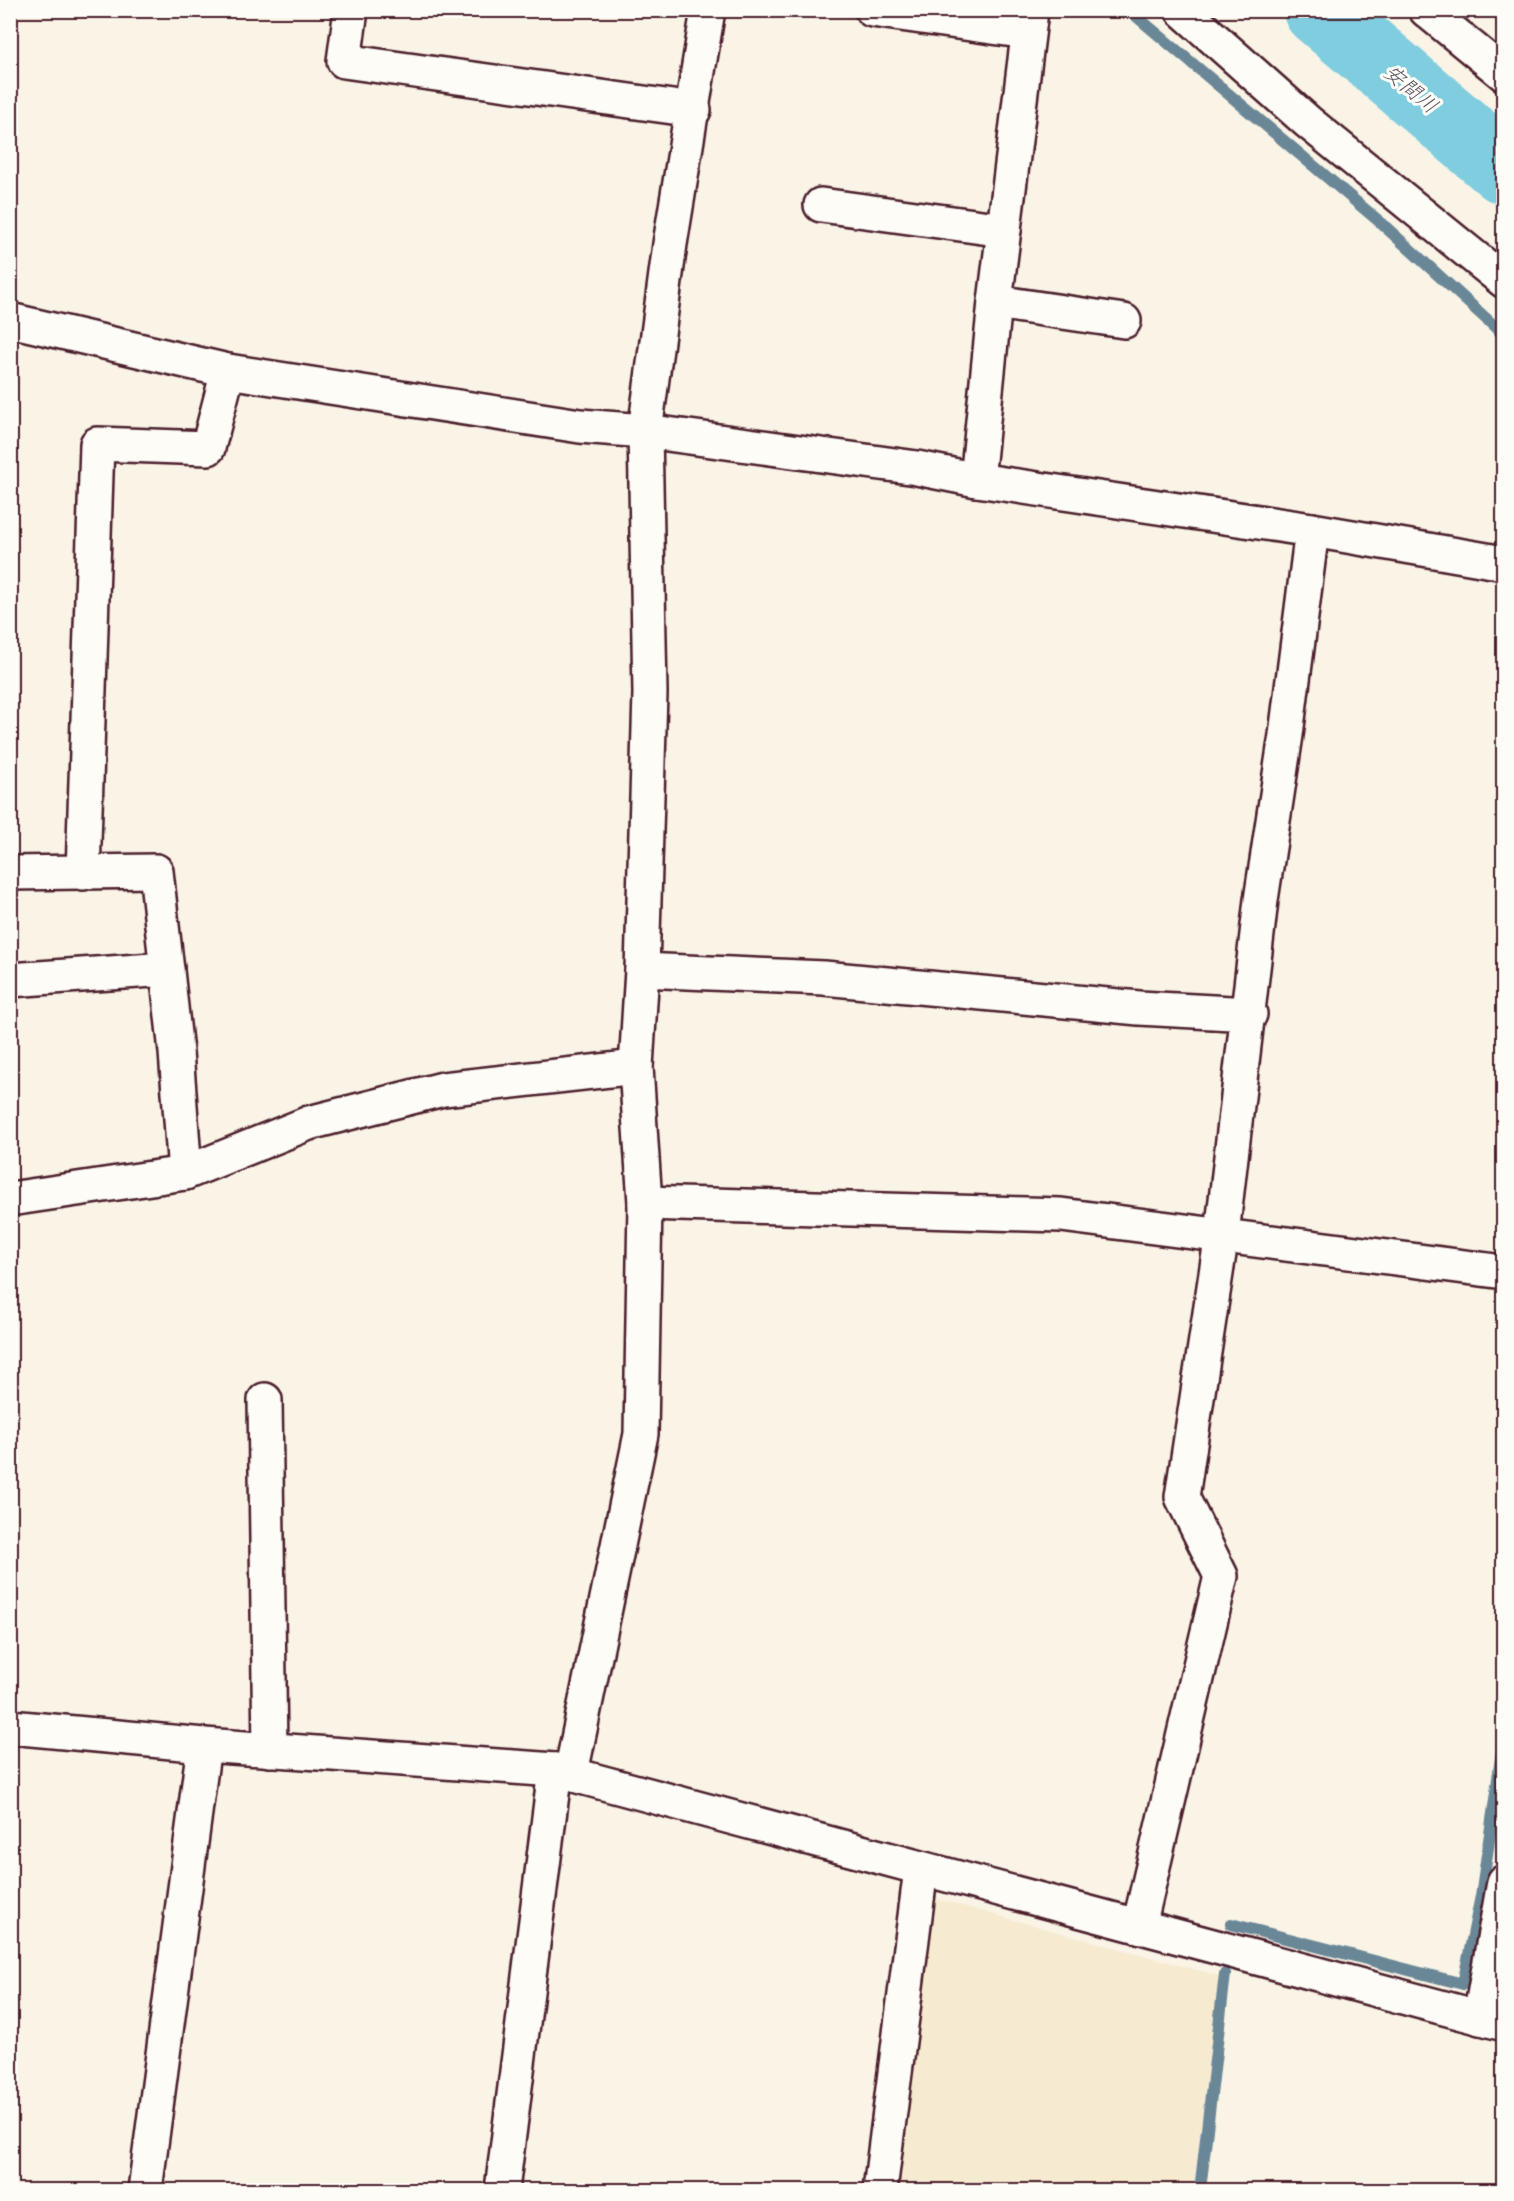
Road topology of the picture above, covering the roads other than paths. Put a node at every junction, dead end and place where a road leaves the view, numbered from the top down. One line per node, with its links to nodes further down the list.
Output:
1 (351, 10): 8 (street)
2 (708, 10): 8 (street)
3 (872, 10): 6 (street)
4 (1182, 10): 11 (street)
5 (1426, 10): 7 (street)
6 (1030, 22): 10 (street)
7 (1503, 74)
8 (694, 110): 16 (street)
9 (821, 205): 10 (street)
10 (1004, 230): 12 (street)
11 (1503, 281)
12 (995, 302): 14 (street); 17 (street)
13 (10, 320): 15 (street)
14 (1124, 321)
15 (228, 371): 16 (street); 21 (street)
16 (645, 431): 17 (street); 23 (street)
17 (977, 480): 18 (street)
18 (1312, 530): 19 (street); 25 (street)
19 (1503, 563)
20 (10, 873): 21 (street)
21 (83, 873): 22 (street)
22 (167, 969): 24 (street); 27 (street)
23 (642, 970): 25 (street); 26 (street)
24 (10, 980)
25 (1250, 1014): 30 (street)
26 (636, 1067): 27 (street); 29 (street)
27 (185, 1173): 28 (street)
28 (10, 1199)
29 (645, 1203): 30 (street); 36 (street)
30 (1222, 1234): 31 (street); 39 (street)
31 (1503, 1272)
32 (264, 1400): 35 (street)
33 (10, 1727): 34 (street)
34 (204, 1745): 35 (street); 41 (street)
35 (270, 1750): 36 (street)
36 (563, 1771): 37 (street); 42 (street)
37 (921, 1869): 39 (street); 43 (street)
38 (1503, 1882): 40 (street)
39 (1139, 1926): 40 (street)
40 (1492, 2021)
41 (145, 2190)
42 (502, 2190)
43 (880, 2190)

